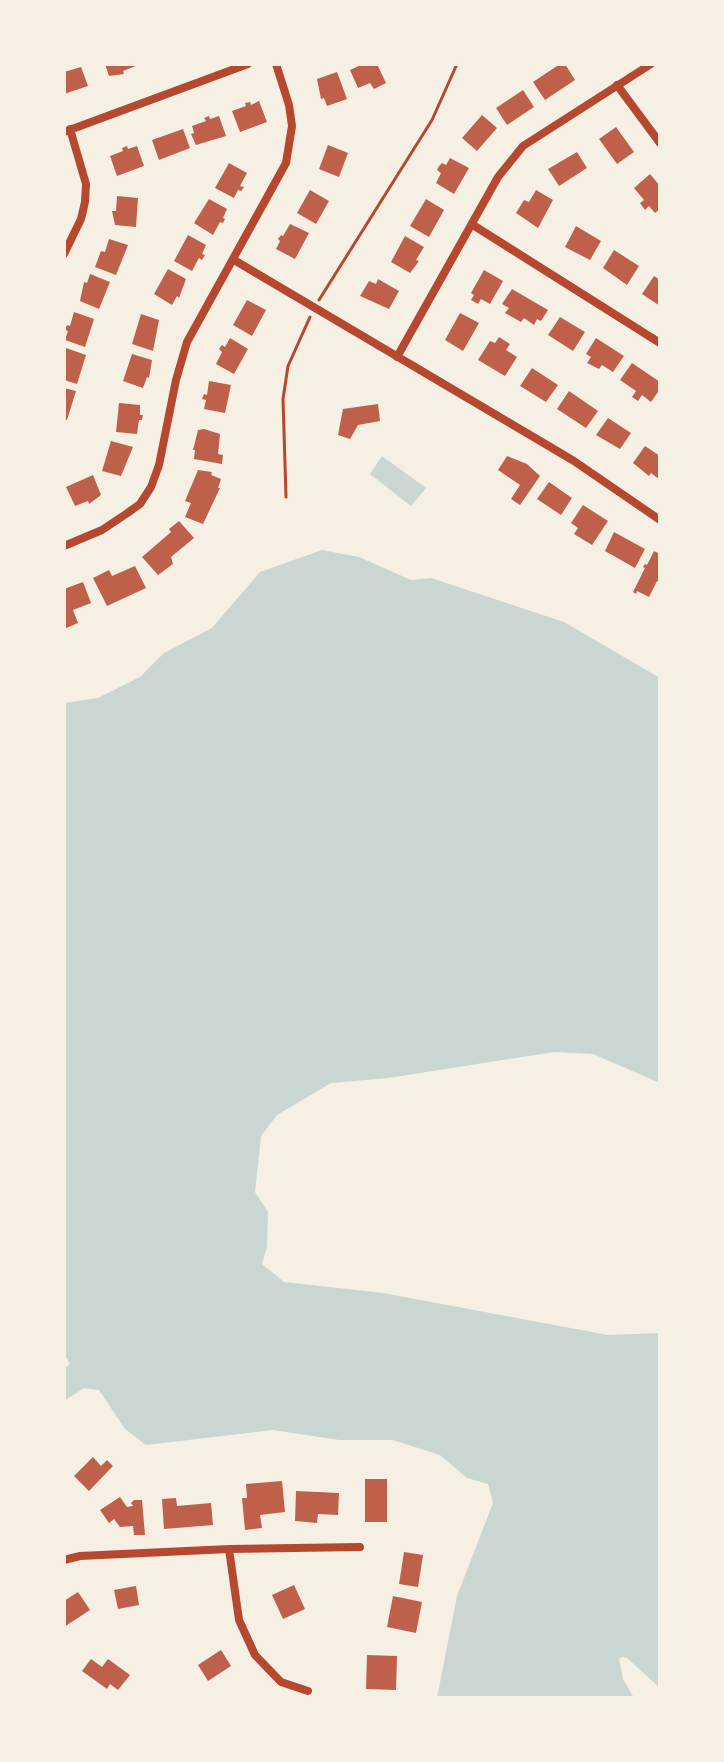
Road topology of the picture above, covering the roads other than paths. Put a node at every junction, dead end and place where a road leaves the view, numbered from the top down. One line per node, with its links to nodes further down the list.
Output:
1 (248, 64): 5 (street)
2 (276, 64): 9 (street)
3 (651, 64): 4 (street)
4 (617, 85): 6 (street); 7 (street)
5 (67, 130): 8 (street)
6 (660, 143)
7 (473, 225): 10 (street); 11 (street)
8 (64, 254)
9 (234, 260): 11 (street); 13 (street)
10 (660, 343)
11 (397, 357): 12 (street)
12 (660, 520)
13 (64, 546)
14 (360, 1547): 15 (street)
15 (229, 1549): 16 (street); 17 (street)
16 (64, 1560)
17 (308, 1691)

